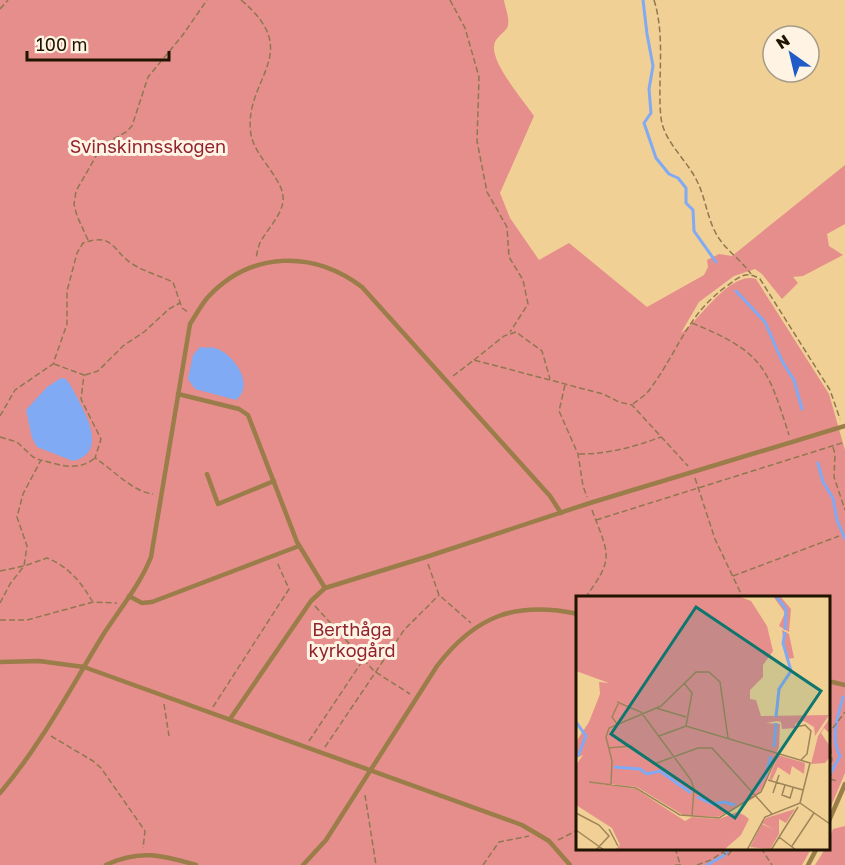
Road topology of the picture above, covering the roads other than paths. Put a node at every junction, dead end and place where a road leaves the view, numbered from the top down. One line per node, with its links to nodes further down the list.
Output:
1 (178, 394): 5 (lane); 6 (lane); 9 (lane)
2 (844, 426): 3 (lane); 6 (lane)
3 (845, 434)
4 (207, 474): 5 (lane)
5 (274, 482): 7 (lane)
6 (561, 513): 8 (lane)
7 (299, 546): 8 (lane); 9 (lane)
8 (325, 588): 15 (lane)
9 (129, 596): 12 (lane)
10 (576, 614): 16 (lane)
11 (0, 662): 12 (lane)
12 (84, 667): 15 (lane); 18 (lane)
13 (830, 682): 14 (lane)
14 (845, 686)
15 (230, 719): 16 (lane)
16 (371, 771): 23 (lane); 24 (lane)
17 (845, 784): 19 (lane)
18 (0, 793)
19 (830, 818)
20 (816, 850): 25 (lane)
21 (106, 865): 22 (lane)
22 (196, 865)
23 (303, 865)
24 (570, 865)
25 (808, 865)

